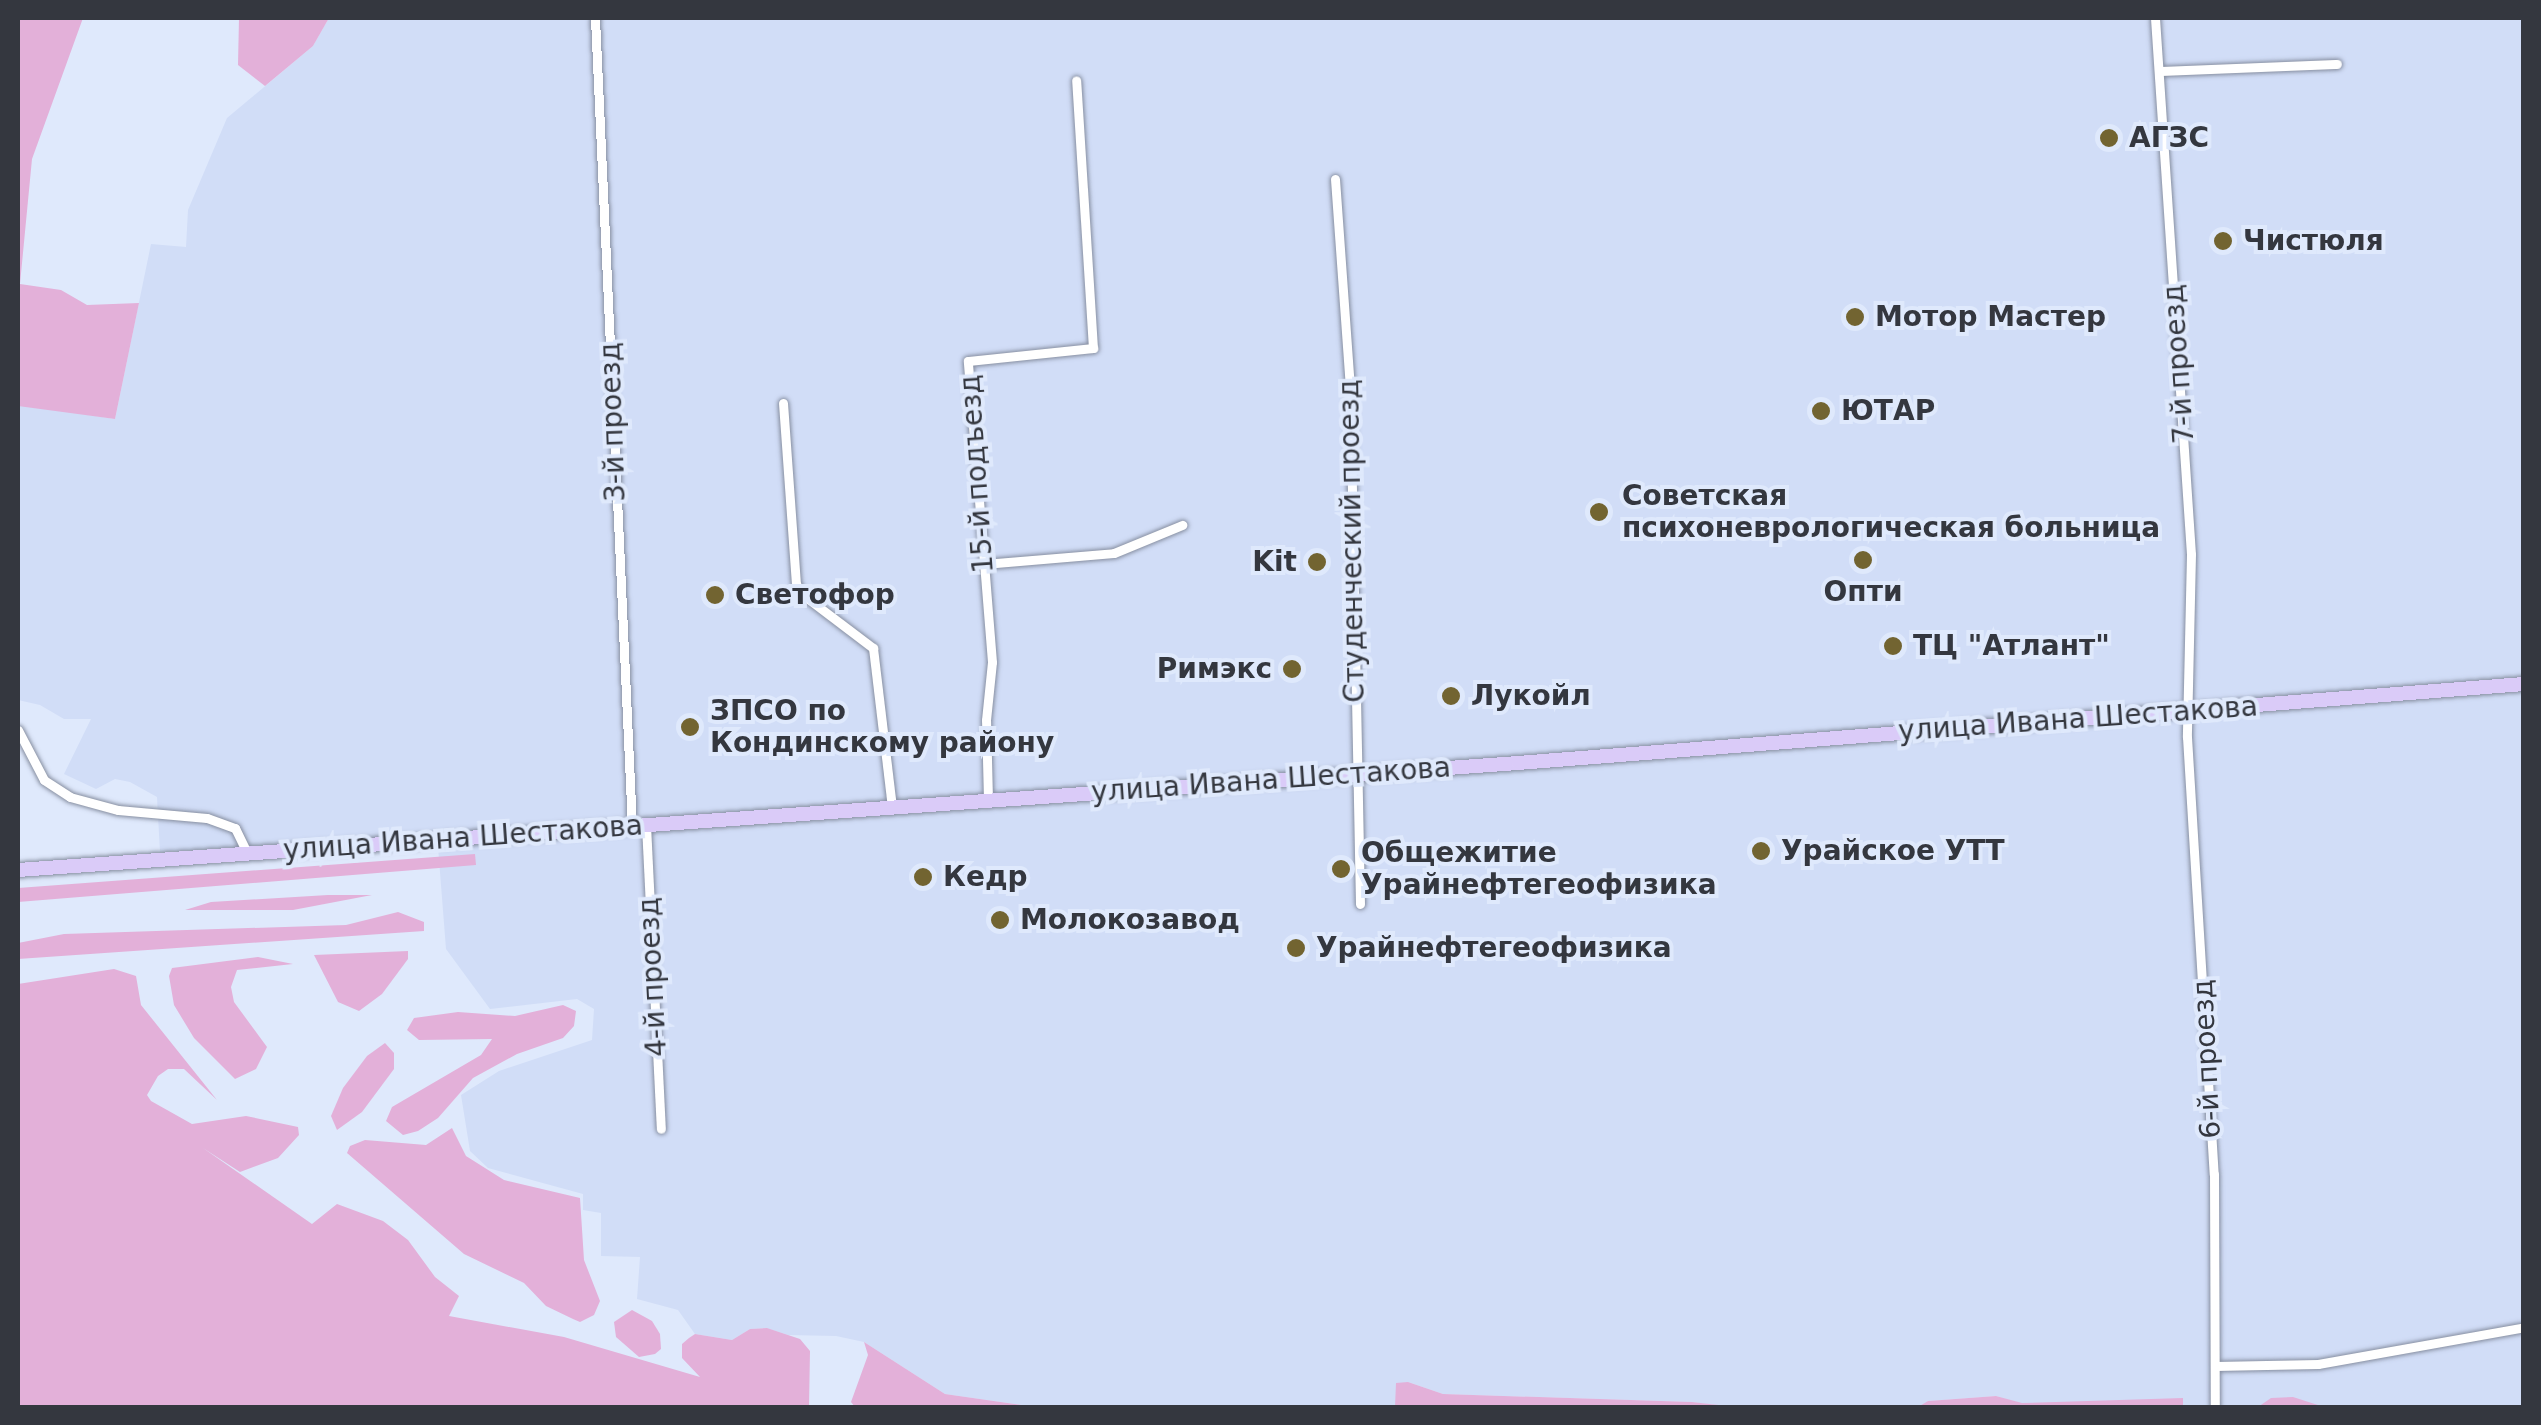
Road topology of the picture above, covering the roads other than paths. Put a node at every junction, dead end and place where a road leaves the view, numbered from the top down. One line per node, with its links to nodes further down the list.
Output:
1 (595, 18): 16 (street, 3-й проезд)
2 (2155, 18): 4 (street, 7-й проезд)
3 (2337, 64): 4 (street)
4 (2159, 71): 11 (street, 7-й проезд)
5 (1076, 81): 9 (street, 15-й подъезд)
6 (1335, 178): 13 (street, Студенческий проезд)
7 (783, 403): 15 (street)
8 (1182, 524): 9 (street)
9 (984, 564): 14 (street, 15-й подъезд)
10 (2524, 684): 11 (main road, улица Ивана Шестакова)
11 (2188, 711): 13 (main road, улица Ивана Шестакова); 22 (street, 6-й проезд)
12 (18, 730): 17 (street)
13 (1356, 774): 14 (main road, улица Ивана Шестакова); 19 (street, Студенческий проезд)
14 (988, 800): 15 (main road, улица Ивана Шестакова)
15 (892, 807): 16 (main road, улица Ивана Шестакова)
16 (639, 825): 17 (main road, улица Ивана Шестакова); 20 (street, 4-й проезд)
17 (247, 853): 18 (main road, улица Ивана Шестакова)
18 (18, 870)
19 (1360, 904)
20 (660, 1129)
21 (2521, 1328): 22 (street)
22 (2215, 1366): 23 (street, 6-й проезд)
23 (2215, 1408)

